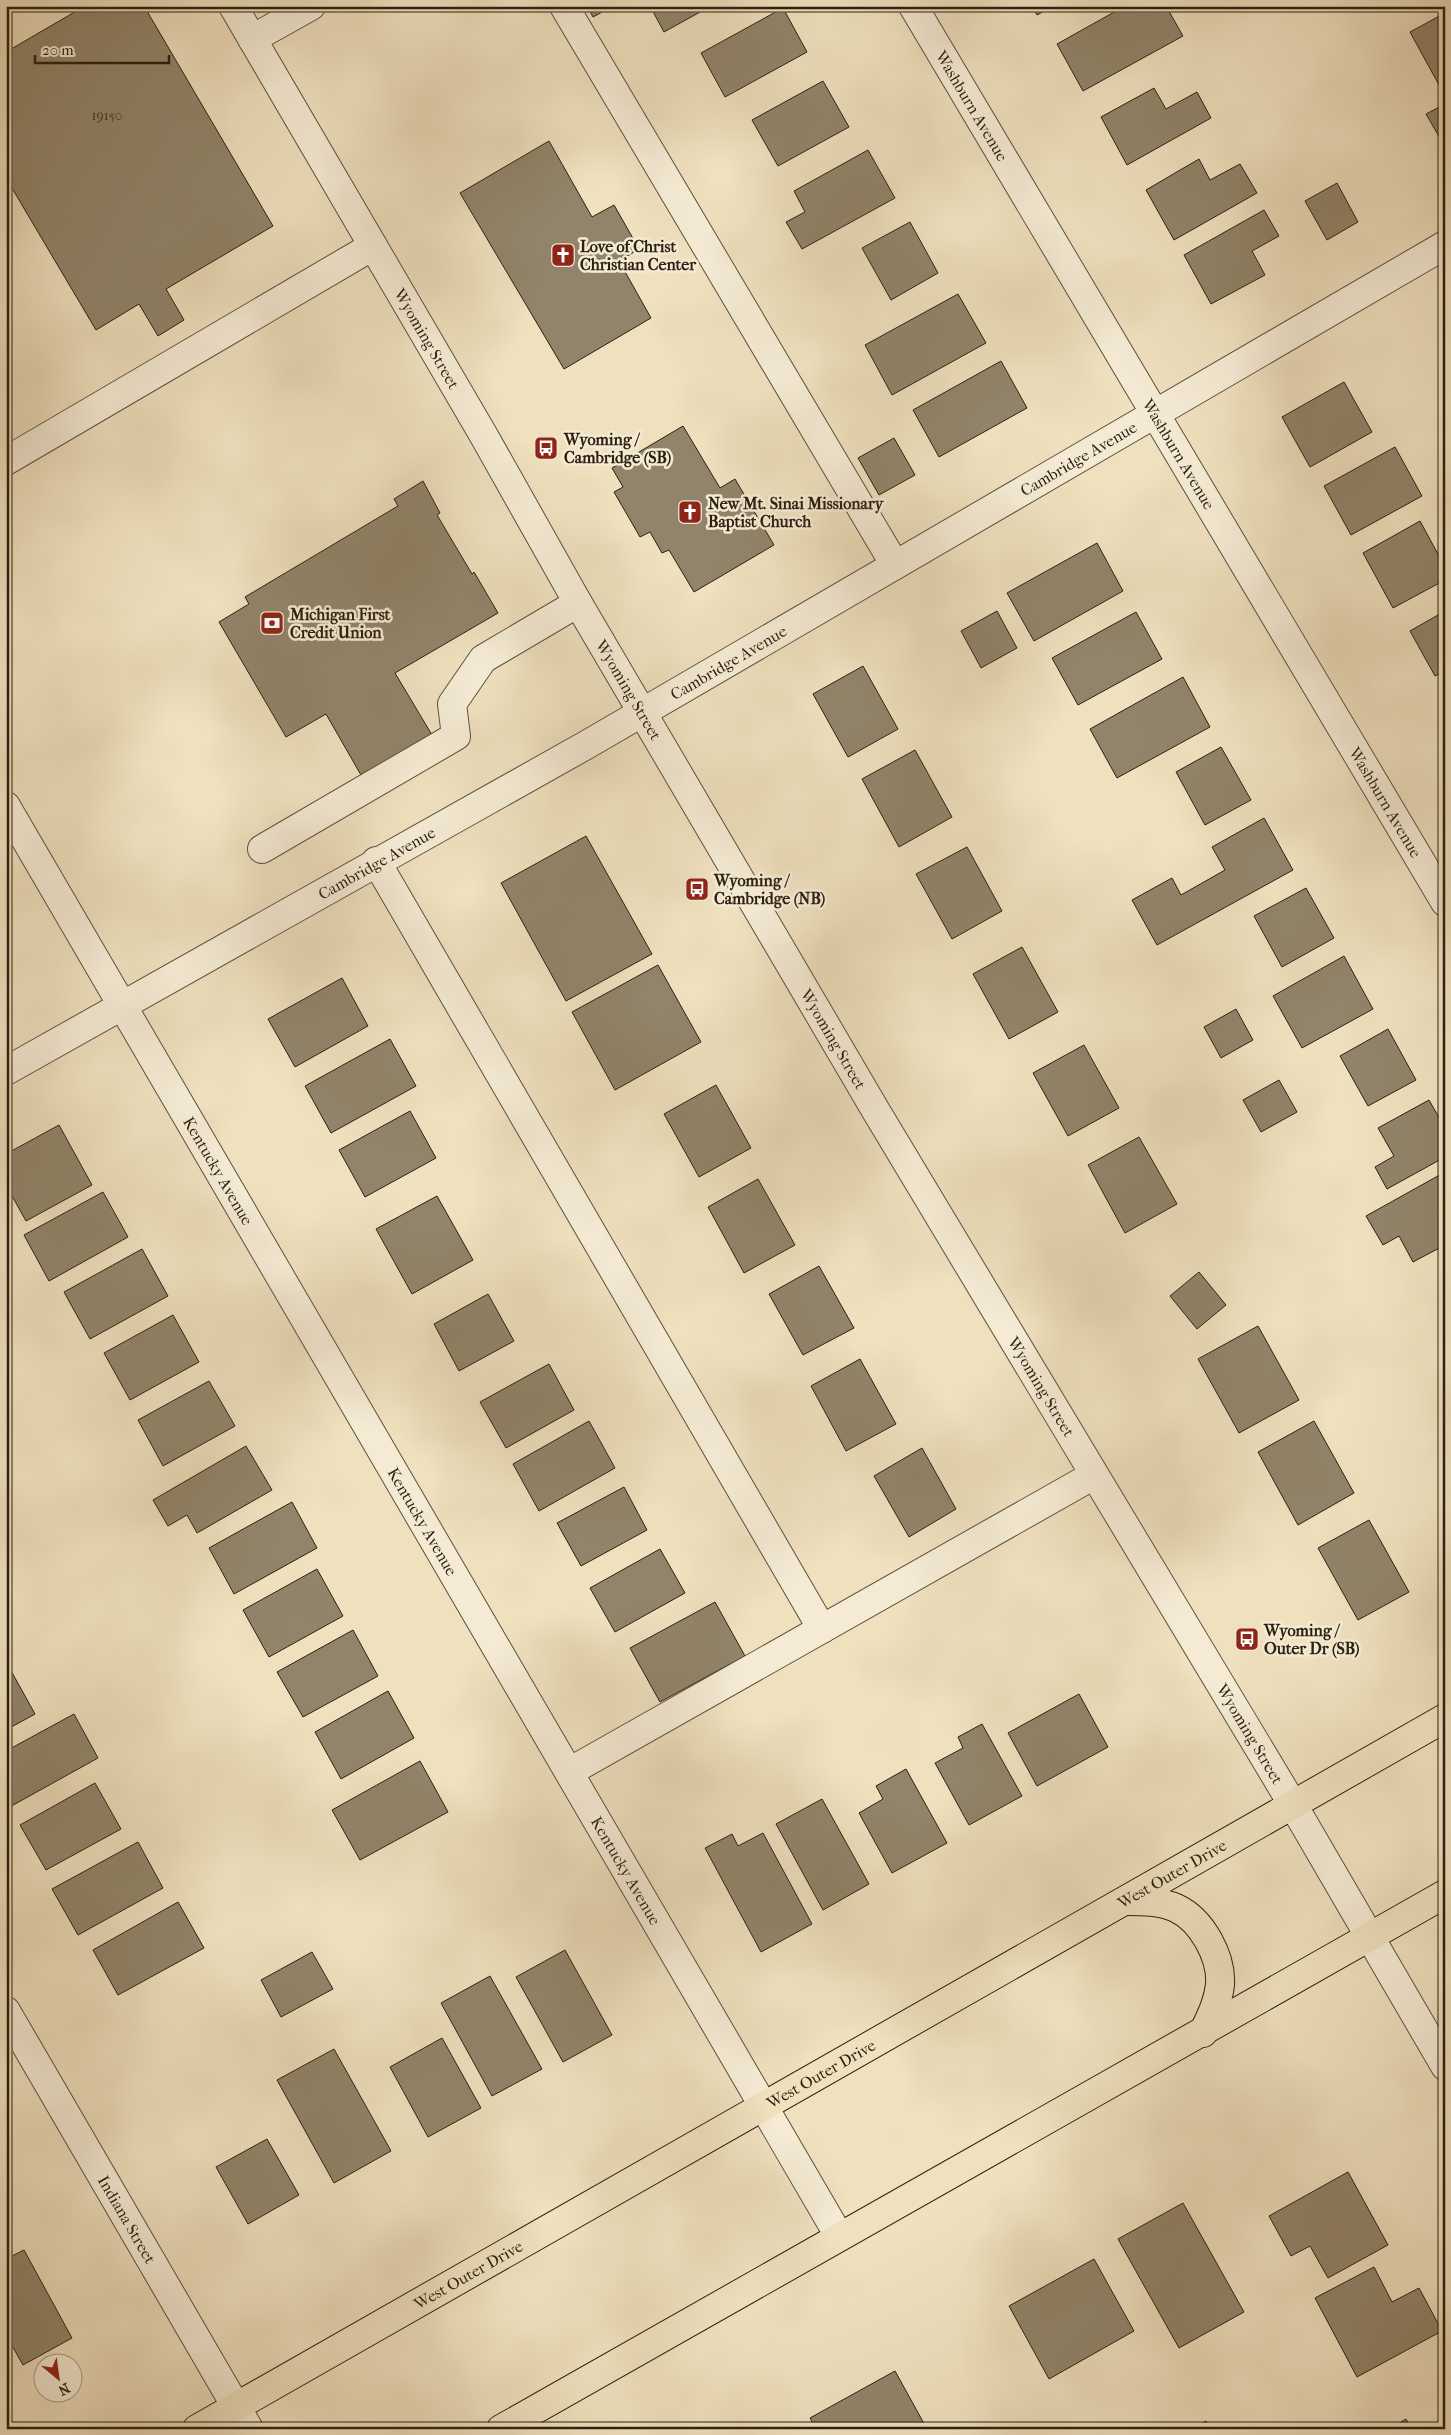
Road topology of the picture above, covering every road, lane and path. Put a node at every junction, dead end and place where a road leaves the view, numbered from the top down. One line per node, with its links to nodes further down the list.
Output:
1 (233, 6): 5 (street, Wyoming Street)
2 (311, 6): 5 (street)
3 (564, 6): 10 (street)
4 (913, 6): 8 (street, Washburn Avenue)
5 (252, 39): 7 (street, Wyoming Street)
6 (1445, 245): 8 (street, Cambridge Avenue)
7 (373, 246): 9 (street); 11 (street, Wyoming Street)
8 (1154, 413): 10 (street, Cambridge Avenue); 16 (street, Washburn Avenue)
9 (6, 461)
10 (895, 565): 12 (street, Cambridge Avenue)
11 (578, 603): 12 (street, Wyoming Street); 14 (street)
12 (643, 711): 15 (street, Cambridge Avenue); 19 (street, Wyoming Street)
13 (6, 806): 17 (street, Kentucky Avenue)
14 (262, 850)
15 (376, 861): 17 (street, Cambridge Avenue); 20 (street)
16 (1445, 902)
17 (123, 1005): 18 (street, Cambridge Avenue); 22 (street, Kentucky Avenue)
18 (6, 1071)
19 (1094, 1475): 20 (street); 23 (street, Wyoming Street)
20 (822, 1629): 22 (street)
21 (1445, 1718): 23 (main road, West Outer Drive)
22 (569, 1772): 30 (street, Kentucky Avenue)
23 (1293, 1805): 25 (main road, West Outer Drive); 26 (street, Wyoming Street)
24 (1445, 1894): 26 (main road)
25 (1126, 1901): 28 (main road); 30 (main road, West Outer Drive)
26 (1369, 1938): 28 (main road); 29 (street, Wyoming Street)
27 (6, 2011): 32 (street, Indiana Street)
28 (1203, 2033): 31 (main road)
29 (1445, 2066)
30 (763, 2106): 31 (street, Kentucky Avenue); 32 (main road, West Outer Drive)
31 (839, 2236): 34 (main road)
32 (243, 2418): 33 (main road, West Outer Drive)
33 (197, 2429)
34 (501, 2429)

